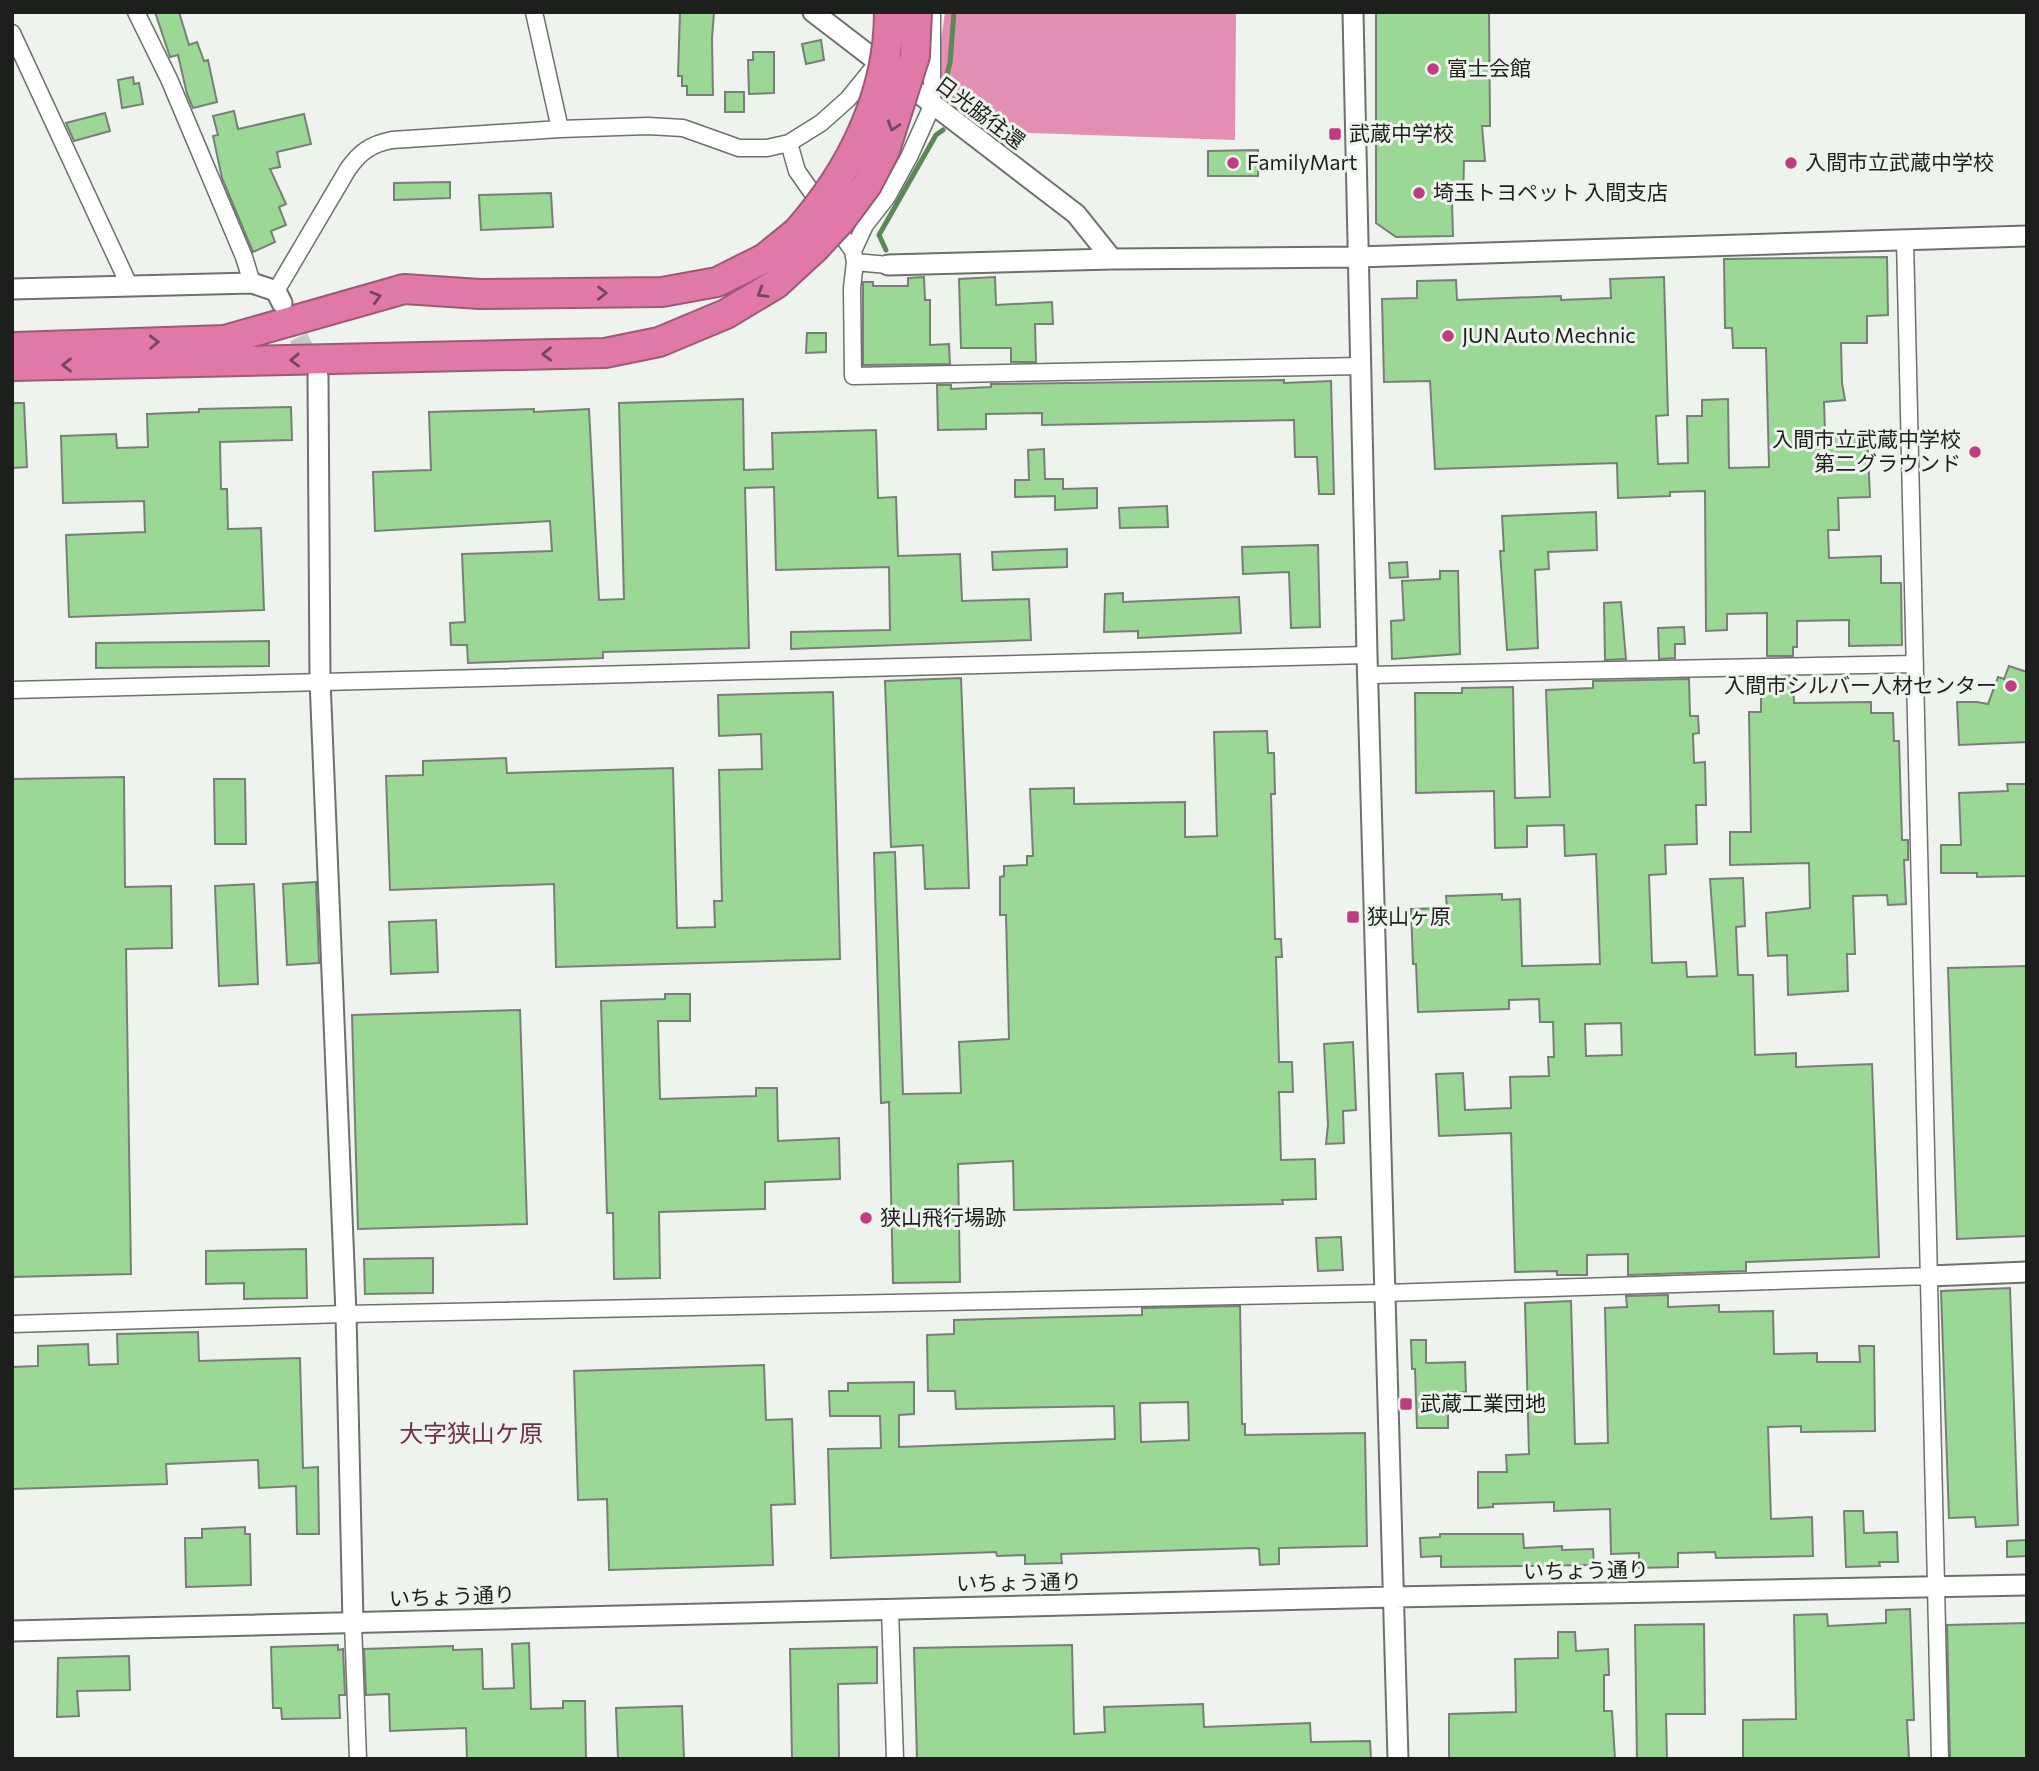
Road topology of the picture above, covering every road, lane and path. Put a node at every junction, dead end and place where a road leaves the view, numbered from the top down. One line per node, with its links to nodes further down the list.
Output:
1 (136, 12): 20 (street)
2 (534, 12): 11 (street)
3 (813, 12): 9 (street, 日光脇往還)
4 (889, 12): 14 (highway, bridge)
5 (917, 12): 14 (highway, one-way to 14, bridge)
6 (932, 12): 10 (street)
7 (1353, 12): 17 (street)
8 (12, 33): 21 (street)
9 (878, 62): 10 (street, 日光脇往還); 12 (street)
10 (932, 106): 16 (street); 18 (street, 日光脇往還)
11 (560, 129): 12 (street); 23 (street)
12 (789, 143): 16 (street)
13 (2027, 236): 15 (street)
14 (805, 240): 24 (highway, one-way to 14); 25 (highway, one-way to 25)
15 (1905, 240): 17 (street); 29 (street)
16 (854, 256): 19 (street); 26 (street)
17 (1357, 257): 18 (street); 26 (street)
18 (1112, 259): 19 (street)
19 (888, 265)
20 (252, 283): 21 (street); 23 (street)
21 (129, 285): 22 (street)
22 (12, 289)
23 (279, 297)
24 (12, 347)
25 (12, 366)
26 (1360, 366): 28 (street)
27 (318, 376): 31 (street)
28 (1367, 655): 30 (street); 31 (street)
29 (1915, 663): 30 (street); 34 (street)
30 (1368, 675): 35 (street)
31 (320, 680): 32 (street); 36 (street)
32 (12, 690)
33 (2027, 1272): 34 (street)
34 (1930, 1276): 35 (street); 39 (street)
35 (1385, 1293): 36 (street); 40 (street)
36 (346, 1314): 37 (street); 42 (street)
37 (12, 1324)
38 (2027, 1585): 39 (street, いちょう通り)
39 (1935, 1587): 40 (street, いちょう通り); 47 (street)
40 (1393, 1597): 41 (street, いちょう通り); 46 (street)
41 (891, 1609): 42 (street, いちょう通り); 45 (street)
42 (353, 1623): 43 (street, いちょう通り); 44 (street)
43 (12, 1631)
44 (358, 1759)
45 (895, 1759)
46 (1398, 1759)
47 (1940, 1759)

